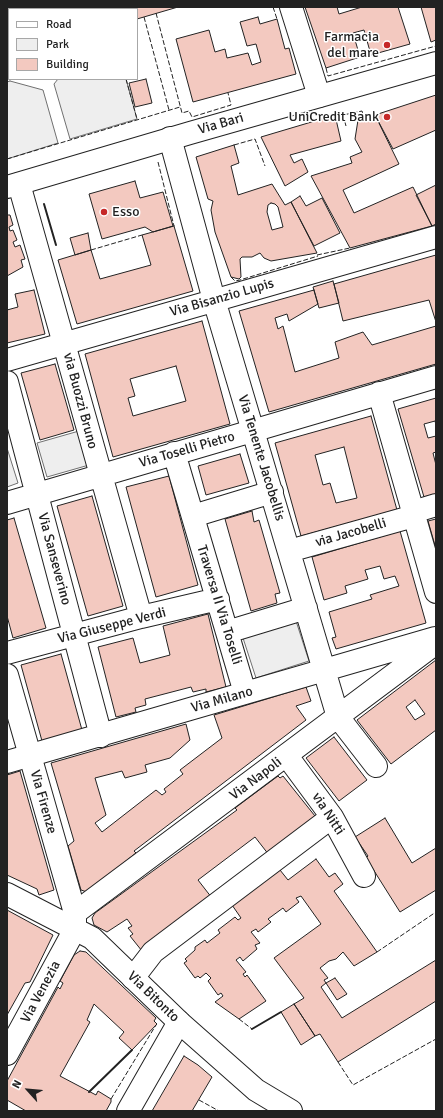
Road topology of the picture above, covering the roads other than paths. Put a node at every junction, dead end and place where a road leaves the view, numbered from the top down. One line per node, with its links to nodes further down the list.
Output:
1 (291, 7): 3 (street)
2 (436, 63): 3 (street, Via Bari)
3 (320, 96): 4 (street, Via Bari)
4 (170, 138): 5 (street, Via Bari); 7 (street, Via Tenente Jacobellis)
5 (13, 186): 8 (street, via Buozzi Bruno)
6 (436, 237): 7 (street, Via Bisanzio Lupis)
7 (214, 300): 8 (street, Via Bisanzio Lupis); 13 (street, Via Tenente Jacobellis)
8 (64, 344): 9 (street, Via Bisanzio Lupis); 15 (street, via Buozzi Bruno)
9 (7, 360)
10 (436, 377): 12 (street, Via Toselli Pietro)
11 (7, 382): 17 (street, Via Sanseverino)
12 (379, 394): 13 (street, Via Toselli Pietro); 20 (street)
13 (253, 430): 14 (street, Via Toselli Pietro); 16 (street, Via Tenente Jacobellis)
14 (174, 453): 15 (street, Via Toselli Pietro); 21 (street, Traversa II Via Toselli)
15 (100, 475): 17 (street, Via Toselli Pietro); 26 (street, via Buozzi Bruno)
16 (272, 492): 21 (street); 22 (street, Via Tenente Jacobellis)
17 (37, 495): 18 (street, Via Toselli Pietro); 28 (street, Via Sanseverino)
18 (7, 503)
19 (436, 505): 20 (street, via Jacobelli)
20 (413, 514): 22 (street, via Jacobelli); 23 (street)
21 (193, 516): 24 (street, Traversa II Via Toselli)
22 (289, 551): 25 (street, Via Tenente Jacobellis)
23 (436, 592)
24 (218, 599): 26 (street, Via Giuseppe Verdi); 27 (street, Traversa II Via Toselli)
25 (306, 608): 27 (street); 32 (street, Via Tenente Jacobellis)
26 (141, 617): 28 (street, Via Giuseppe Verdi)
27 (227, 632): 34 (street, Traversa II Via Toselli)
28 (74, 635): 31 (street, Via Giuseppe Verdi); 36 (street, Via Sanseverino)
29 (436, 637): 32 (street, Via Milano)
30 (436, 643): 35 (street, Via Napoli)
31 (7, 654)
32 (324, 670): 34 (street, Via Milano); 35 (street, Via Tenente Jacobellis)
33 (7, 675): 37 (street, Via Firenze)
34 (245, 693): 36 (street, Via Milano)
35 (338, 717): 38 (street, Via Napoli); 40 (street, Via Tenente Jacobellis)
36 (100, 736): 37 (street, Via Milano)
37 (30, 755): 39 (street, Via Milano); 44 (street, Via Firenze)
38 (287, 756): 41 (street, via Nitti); 44 (street, Via Napoli)
39 (7, 762)
40 (376, 766)
41 (332, 817): 42 (street, via Nitti); 45 (street)
42 (364, 876)
43 (7, 894): 44 (street, Via Bitonto)
44 (75, 921): 45 (street, Via Bitonto); 47 (street, Via Venezia)
45 (133, 978): 46 (street, Via Bitonto)
46 (179, 1022): 48 (street); 49 (street, Via Bitonto)
47 (7, 1054)
48 (128, 1111)
49 (291, 1111)

